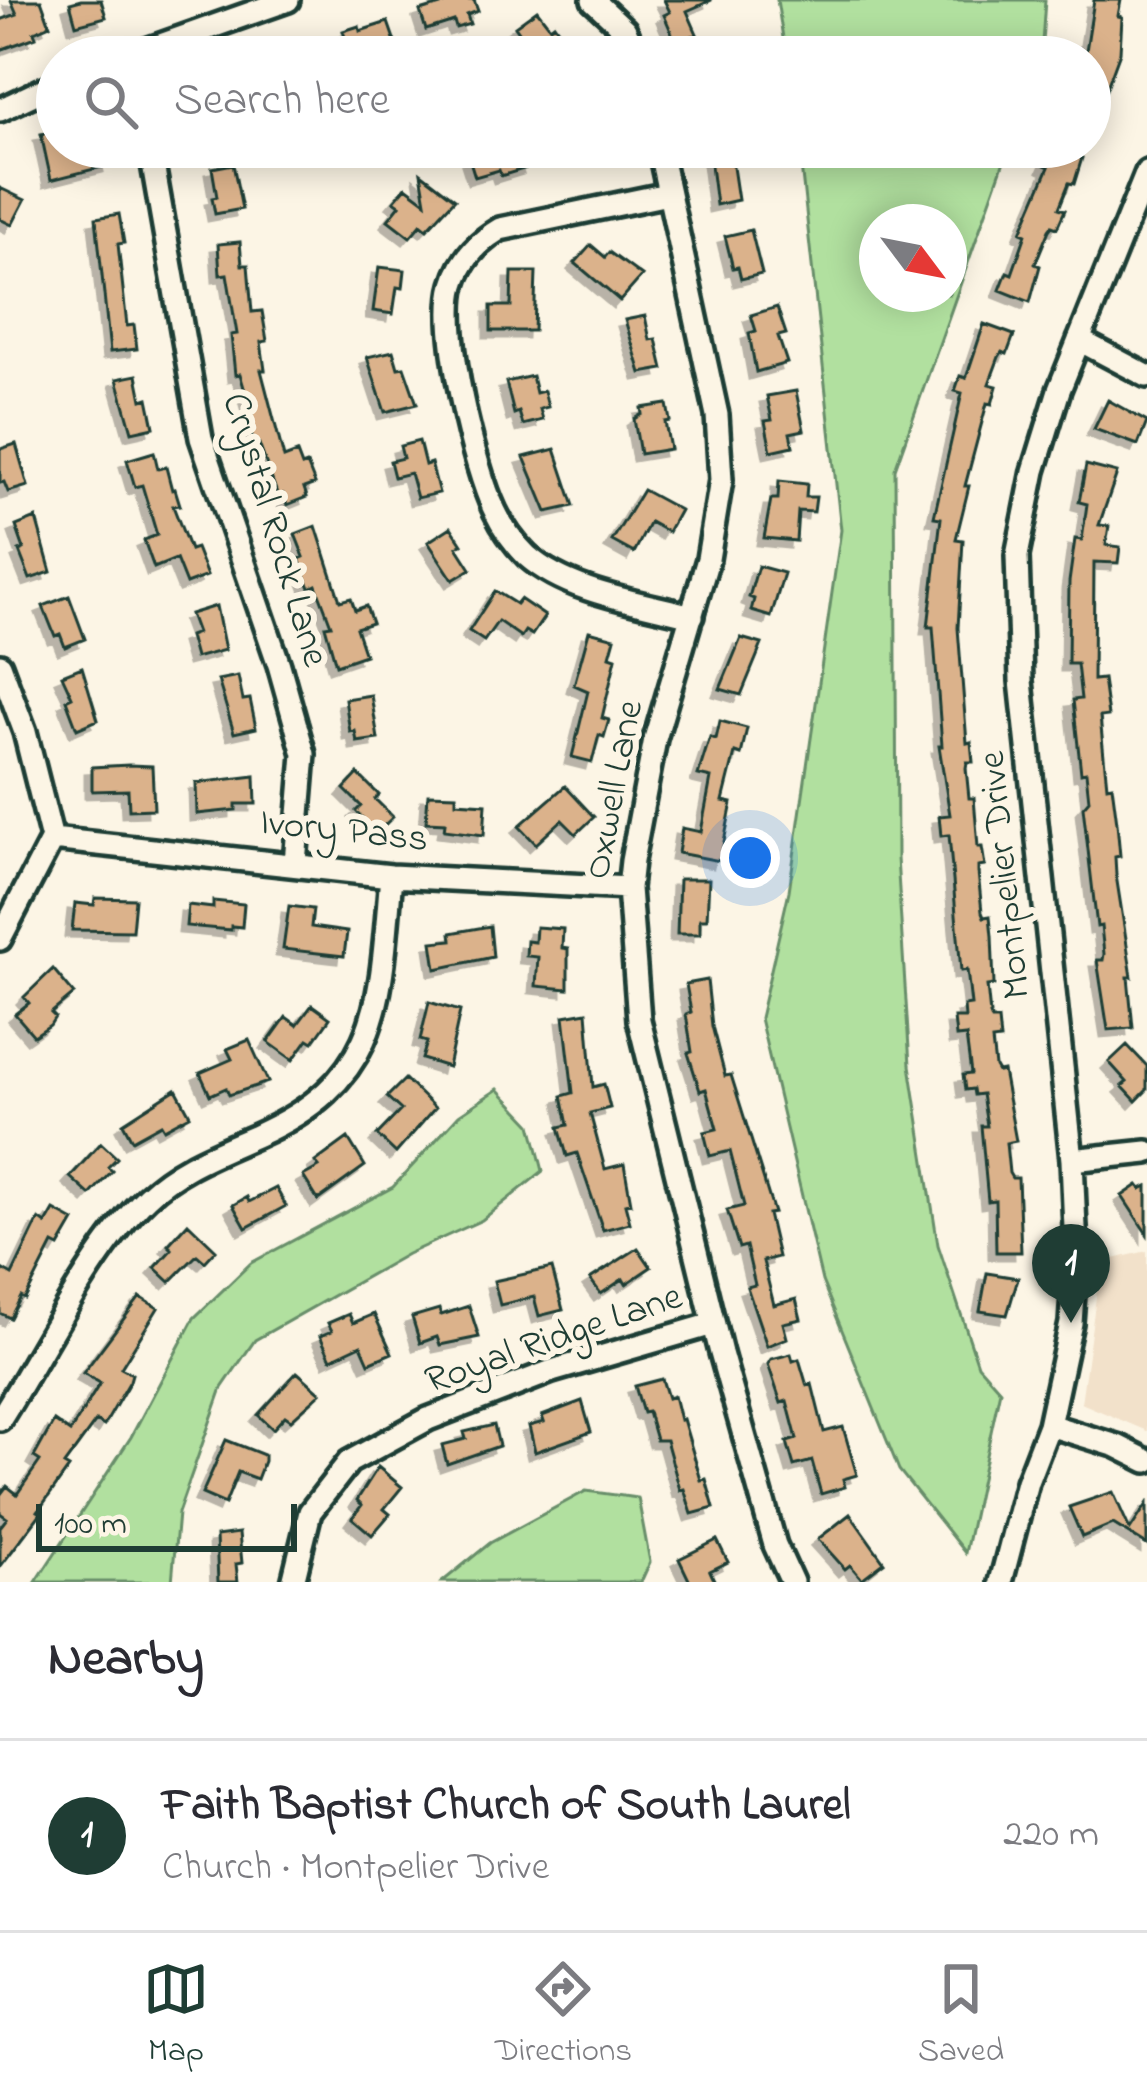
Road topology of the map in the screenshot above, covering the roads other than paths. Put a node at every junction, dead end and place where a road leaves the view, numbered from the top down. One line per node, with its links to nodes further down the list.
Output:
1 (287, 0): 3 (street)
2 (593, 0): 4 (street)
3 (186, 36)
4 (628, 36)
5 (36, 93): 6 (street)
6 (0, 110)
7 (154, 168): 16 (street, Crystal Rock Lane)
8 (662, 168): 10 (street, Oxwell Lane)
9 (1147, 172): 11 (street, Montpelier Drive)
10 (668, 194): 13 (street, Oxwell Lane); 13 (street)
11 (1079, 340): 12 (street); 21 (street, Montpelier Drive)
12 (1147, 376)
13 (692, 616): 18 (street, Oxwell Lane)
14 (0, 665): 15 (street)
15 (52, 838): 16 (street, Ivory Pass); 19 (street)
16 (295, 863): 17 (street, Ivory Pass)
17 (391, 877): 18 (street, Ivory Pass); 23 (street)
18 (629, 888): 22 (street, Oxwell Lane)
19 (0, 939)
20 (1147, 1152): 21 (street)
21 (1072, 1160): 24 (street, Montpelier Drive)
22 (713, 1324): 26 (street, Royal Ridge Lane); 27 (street, Oxwell Lane)
23 (0, 1419)
24 (1049, 1426): 25 (street); 28 (street, Montpelier Drive)
25 (1147, 1460)
26 (293, 1582)
27 (792, 1582)
28 (1001, 1582)

